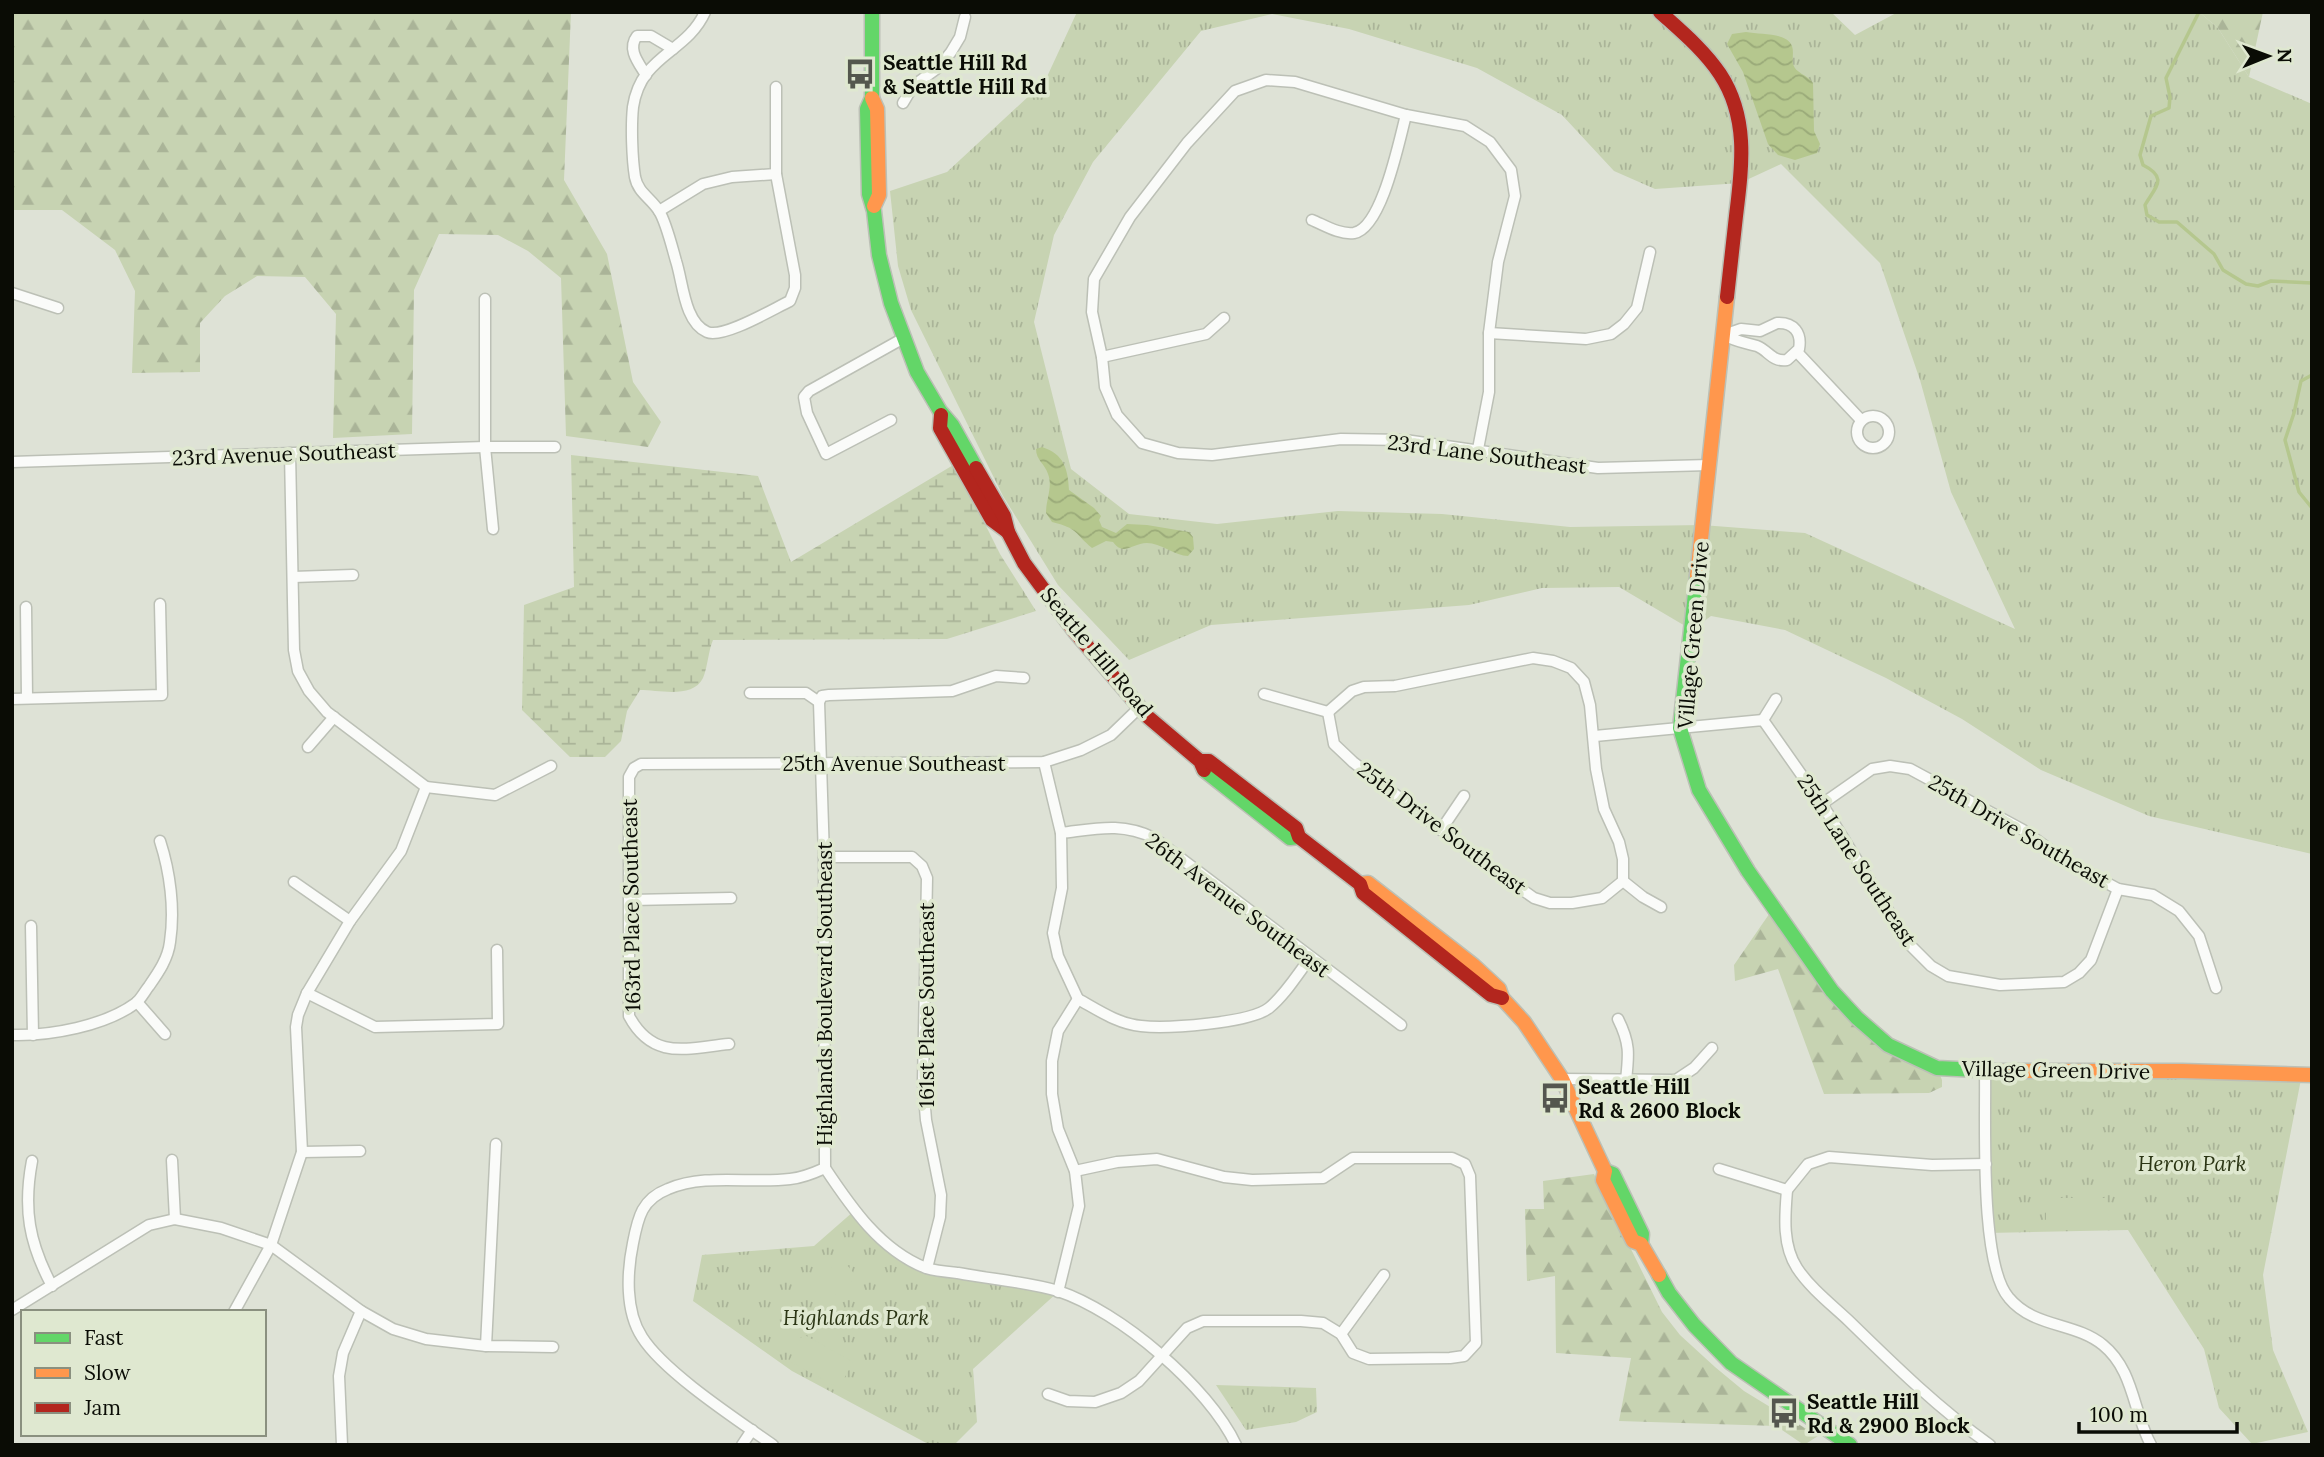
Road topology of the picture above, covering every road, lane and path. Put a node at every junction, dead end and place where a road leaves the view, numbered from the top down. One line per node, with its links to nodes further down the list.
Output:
1 (705, 12): 5 (street)
2 (872, 12): 20 (main road, Seattle Hill Road)
3 (1660, 12): 19 (main road, Village Green Drive)
4 (964, 14): 8 (street)
5 (673, 49): 6 (street); 6 (street)
6 (646, 75): 11 (street)
7 (776, 87): 10 (street)
8 (903, 103)
9 (1406, 115): 12 (street); 18 (street); 22 (street)
10 (776, 174): 11 (street); 11 (street)
11 (659, 211)
12 (1312, 220)
13 (1650, 252): 18 (street)
14 (12, 293): 16 (street)
15 (485, 299): 25 (street)
16 (58, 308)
17 (1224, 318): 22 (street)
18 (1489, 333): 27 (street)
19 (1724, 335): 21 (street); 21 (street); 30 (main road, Village Green Drive)
20 (902, 339): 23 (street); 43 (main road, Seattle Hill Road)
21 (1797, 352): 24 (street)
22 (1102, 357): 27 (street, 23rd Lane Southeast)
23 (891, 420)
24 (1861, 420)
25 (485, 447): 26 (street, 23rd Avenue Southeast); 28 (street, 23rd Avenue Southeast); 31 (street)
26 (555, 447)
27 (1478, 449): 30 (street, 23rd Lane Southeast)
28 (290, 453): 29 (street, 23rd Avenue Southeast); 33 (street)
29 (12, 462)
30 (1709, 465): 47 (main road, Village Green Drive)
31 (493, 528)
32 (353, 575): 33 (street)
33 (293, 577): 45 (street)
34 (160, 604): 39 (street)
35 (26, 607): 39 (street)
36 (1024, 678): 41 (street)
37 (750, 693): 41 (street)
38 (1264, 694): 44 (street)
39 (27, 698): 40 (street)
40 (12, 699)
41 (820, 699): 51 (street, Highlands Boulevard Southeast)
42 (1776, 699): 46 (street)
43 (1139, 708): 50 (street, 25th Avenue Southeast); 84 (main road, Seattle Hill Road)
44 (1328, 712): 48 (street); 57 (street, 25th Drive Southeast)
45 (334, 717): 49 (street); 54 (street)
46 (1763, 720): 47 (street); 56 (street, 25th Lane Southeast)
47 (1681, 728): 48 (street); 82 (main road, Village Green Drive)
48 (1595, 736): 61 (street)
49 (308, 747)
50 (1044, 762): 51 (street, 25th Avenue Southeast); 58 (street)
51 (821, 763): 53 (street, 25th Avenue Southeast); 60 (street, Highlands Boulevard Southeast)
52 (551, 766): 54 (street)
53 (634, 768): 65 (street, 163rd Place Southeast)
54 (426, 787): 67 (street)
55 (1464, 796): 57 (street)
56 (1822, 804): 63 (street, 25th Drive Southeast); 63 (street, 25th Lane Southeast)
57 (1441, 830): 61 (street, 25th Drive Southeast)
58 (1061, 834): 70 (street, 26th Avenue Southeast); 73 (street)
59 (160, 841): 74 (street)
60 (824, 857): 92 (street, Highlands Boulevard Southeast); 98 (street, 161st Place Southeast)
61 (1623, 881): 66 (street)
62 (295, 882): 67 (street)
63 (2118, 889): 71 (street, 25th Drive Southeast)
64 (731, 898): 65 (street)
65 (631, 900): 80 (street, 163rd Place Southeast)
66 (1661, 907)
67 (350, 921): 72 (street)
68 (31, 926): 79 (street)
69 (497, 950): 72 (street)
70 (1310, 958): 73 (street); 76 (street, 26th Avenue Southeast)
71 (2216, 988)
72 (307, 993): 88 (street)
73 (1078, 999): 94 (street)
74 (137, 1002): 77 (street); 79 (street)
75 (1618, 1019): 85 (street)
76 (1401, 1025)
77 (165, 1034)
78 (12, 1035): 79 (street)
79 (33, 1035)
80 (729, 1044)
81 (1712, 1048): 85 (street)
82 (1985, 1071): 83 (main road, Village Green Drive); 91 (street)
83 (2312, 1075)
84 (1562, 1079): 85 (street); 115 (main road, Seattle Hill Road)
85 (1626, 1080)
86 (496, 1144): 106 (street)
87 (360, 1151): 88 (street)
88 (302, 1152): 97 (street)
89 (173, 1160): 96 (street)
90 (32, 1161): 100 (street)
91 (1986, 1164): 95 (street); 117 (street)
92 (825, 1168): 98 (street, Highlands Boulevard Southeast); 110 (street)
93 (1719, 1168): 95 (street)
94 (1075, 1171): 101 (street); 105 (street)
95 (1787, 1190): 116 (street)
96 (175, 1219): 97 (street); 100 (street)
97 (271, 1245): 103 (street); 104 (street)
98 (927, 1268): 101 (street, Highlands Boulevard Southeast)
99 (1384, 1275): 105 (street)
100 (52, 1286): 102 (street)
101 (1058, 1292): 108 (street, Highlands Boulevard Southeast)
102 (12, 1310)
103 (235, 1310)
104 (361, 1311): 106 (street); 111 (street)
105 (1341, 1334): 108 (street)
106 (486, 1346): 107 (street)
107 (553, 1347)
108 (1160, 1356): 109 (street); 114 (street, Highlands Boulevard Southeast)
109 (1048, 1394)
110 (752, 1430): 112 (street); 113 (street)
111 (342, 1445)
112 (742, 1445)
113 (773, 1445)
114 (1236, 1445)
115 (1850, 1445)
116 (1990, 1445)
117 (2151, 1445)

